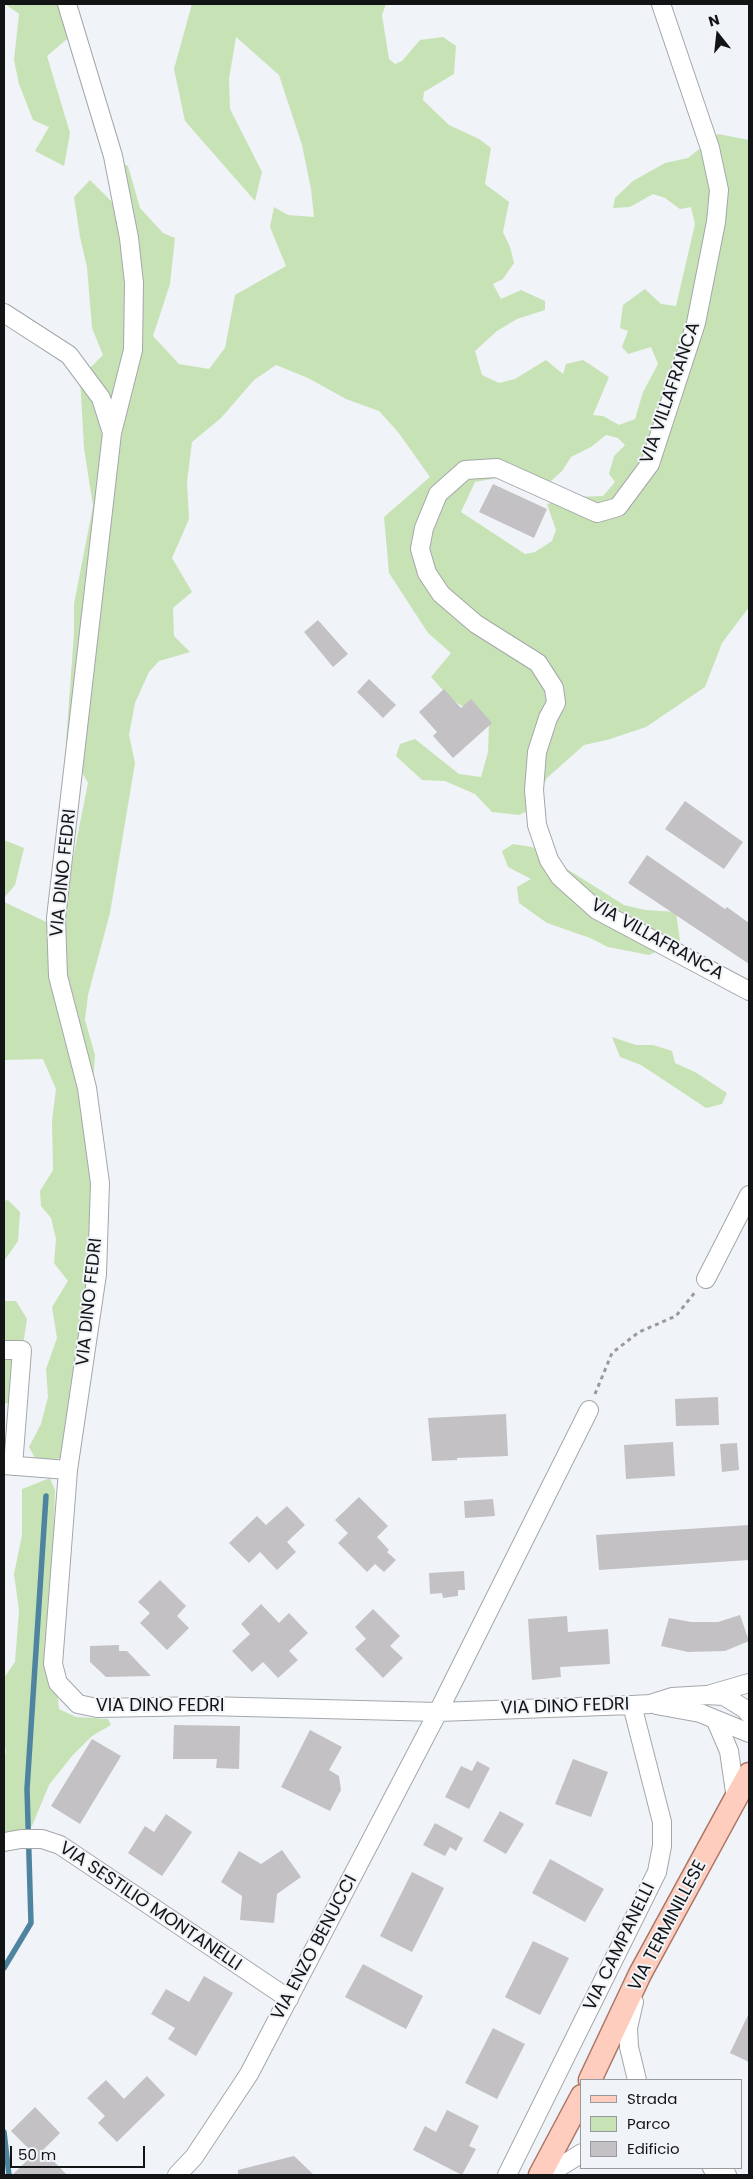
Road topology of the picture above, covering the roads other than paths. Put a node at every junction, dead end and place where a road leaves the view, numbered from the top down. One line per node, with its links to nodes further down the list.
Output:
1 (67, 4): 4 (street)
2 (661, 4): 5 (street, VIA VILLAFRANCA)
3 (4, 313): 4 (street, VIA DINO FEDRI)
4 (112, 433): 13 (street, VIA DINO FEDRI)
5 (749, 991)
6 (749, 1195): 7 (street)
7 (743, 1224): 8 (street)
8 (706, 1279)
9 (4, 1350): 11 (street)
10 (589, 1410): 18 (street, VIA ENZO BENUCCI)
11 (11, 1415): 12 (street)
12 (9, 1466): 13 (street)
13 (68, 1470): 18 (street, VIA DINO FEDRI)
14 (749, 1683): 15 (street, VIA DINO FEDRI)
15 (706, 1695): 16 (street, VIA DINO FEDRI); 19 (street, VIA DINO FEDRI)
16 (650, 1704): 17 (street, VIA DINO FEDRI); 20 (street, VIA DINO FEDRI)
17 (632, 1705): 18 (street, VIA DINO FEDRI); 33 (street, VIA CAMPANELLI)
18 (438, 1712): 26 (street, VIA ENZO BENUCCI)
19 (749, 1714)
20 (716, 1721): 21 (street, VIA DINO FEDRI); 23 (street)
21 (749, 1733)
22 (749, 1774): 23 (main road, VIA TERMINILLESE)
23 (736, 1799): 25 (main road, VIA TERMINILLESE)
24 (4, 1842): 26 (street, VIA SESTILIO MONTANELLI)
25 (640, 1974): 27 (main road, VIA TERMINILLESE); 28 (street)
26 (289, 2000): 32 (street, VIA ENZO BENUCCI)
27 (590, 2079)
28 (636, 2079)
29 (580, 2104): 34 (main road)
30 (580, 2154): 35 (street)
31 (714, 2169): 36 (street)
32 (177, 2175)
33 (506, 2175)
34 (540, 2175)
35 (550, 2175)
36 (727, 2175)

